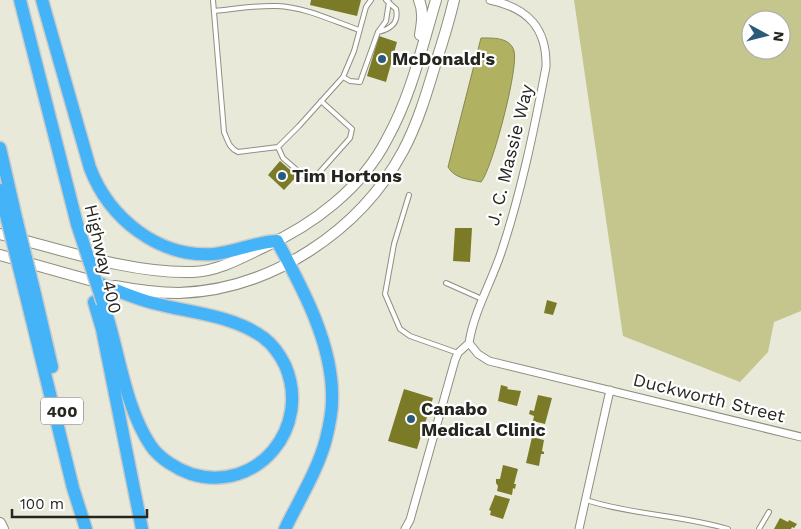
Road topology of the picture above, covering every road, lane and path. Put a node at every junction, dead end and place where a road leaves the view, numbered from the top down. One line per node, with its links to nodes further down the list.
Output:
1 (20, 0): 28 (highway, Highway 400, bridge)
2 (42, 0): 22 (highway)
3 (213, 0): 10 (lane)
4 (372, 0): 11 (lane)
5 (419, 0): 13 (main road)
6 (436, 0): 13 (main road)
7 (454, 0): 24 (main road)
8 (490, 0): 27 (street, J. C. Massie Way)
9 (388, 2): 12 (lane); 12 (lane)
10 (215, 11): 11 (lane); 17 (lane)
11 (360, 30): 14 (lane)
12 (378, 32): 14 (lane)
13 (418, 58): 22 (main road)
14 (343, 77): 15 (lane)
15 (321, 101): 17 (lane); 17 (lane)
16 (0, 148): 20 (highway, 400)
17 (278, 148)
18 (0, 190): 20 (highway)
19 (409, 195): 30 (lane)
20 (12, 220): 38 (highway, 400, bridge)
21 (0, 234): 22 (main road)
22 (277, 241): 24 (highway)
23 (0, 255): 25 (main road)
24 (288, 262): 25 (main road); 40 (highway)
25 (97, 282): 28 (highway)
26 (446, 283): 27 (lane)
27 (482, 299): 29 (street, J. C. Massie Way)
28 (99, 302): 39 (highway, Highway 400)
29 (469, 343): 30 (street); 31 (street, Duckworth Street)
30 (458, 353): 41 (street)
31 (610, 390): 32 (street, Duckworth Street); 33 (street)
32 (801, 437)
33 (586, 500): 36 (lane); 42 (street)
34 (769, 512): 44 (lane)
35 (0, 523): 37 (main road)
36 (717, 527): 43 (lane)
37 (3, 529)
38 (88, 529)
39 (142, 529)
40 (285, 529)
41 (405, 529)
42 (579, 529)
43 (728, 529)
44 (759, 529)

